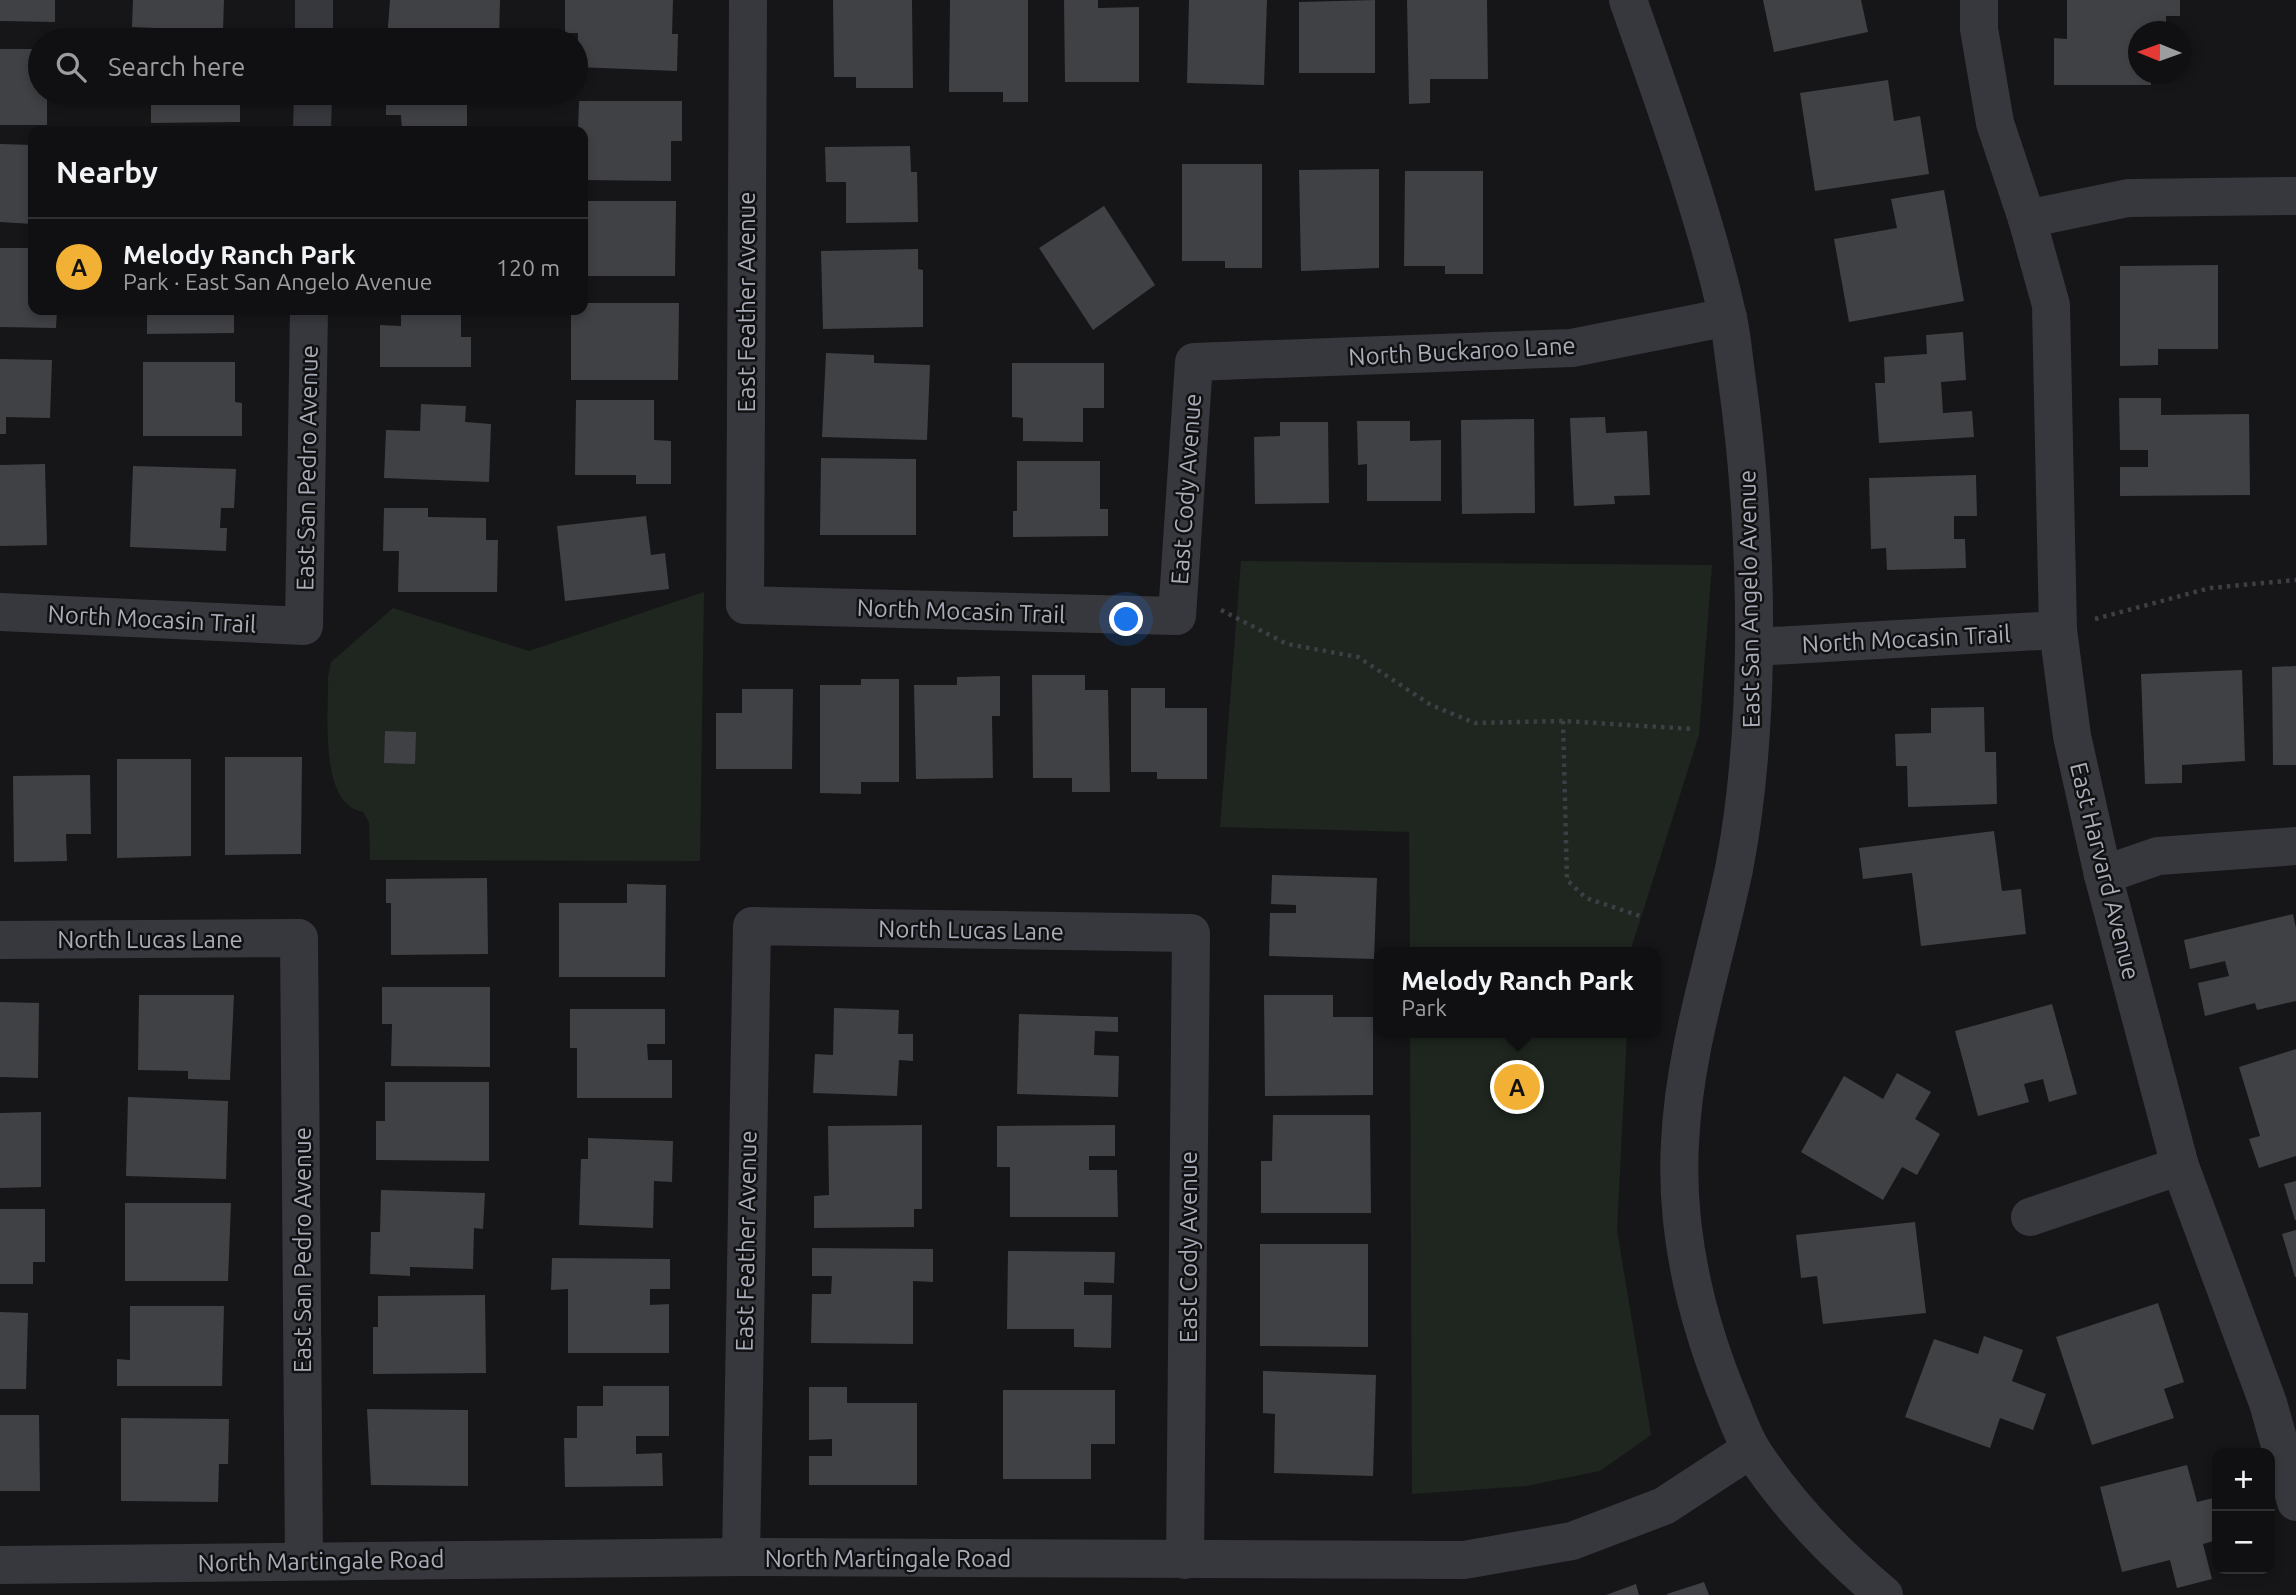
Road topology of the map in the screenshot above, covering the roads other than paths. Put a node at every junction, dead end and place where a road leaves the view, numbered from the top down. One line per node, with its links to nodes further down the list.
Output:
1 (314, 0): 5 (street)
2 (748, 0): 13 (street, East Feather Avenue)
3 (1628, 0): 11 (street, East San Angelo Avenue)
4 (1979, 0): 9 (street, East Harvard Avenue)
5 (314, 28)
6 (313, 105): 7 (street)
7 (312, 126)
8 (2296, 196): 9 (street)
9 (2027, 219): 17 (street, East Harvard Avenue)
10 (309, 315): 16 (street, East San Pedro Avenue)
11 (1728, 317): 12 (street, North Buckaroo Lane); 18 (street, East San Angelo Avenue)
12 (1194, 362): 15 (street, East Cody Avenue)
13 (745, 605): 15 (street, North Mocasin Trail)
14 (0, 612): 16 (street, North Mocasin Trail)
15 (1177, 616)
16 (304, 626)
17 (2058, 630): 18 (street, North Mocasin Trail); 20 (street, East Harvard Avenue)
18 (1754, 647): 27 (street, East San Angelo Avenue)
19 (2296, 846): 20 (street)
20 (2103, 875): 25 (street, East Harvard Avenue)
21 (752, 926): 22 (street, North Lucas Lane); 29 (street, East Feather Avenue)
22 (1191, 933): 30 (street, East Cody Avenue)
23 (299, 939): 24 (street, North Lucas Lane); 31 (street, East San Pedro Avenue)
24 (0, 940)
25 (2180, 1166): 26 (street); 28 (street, East Harvard Avenue)
26 (2030, 1217)
27 (1751, 1449): 30 (street, North Martingale Road); 33 (street, East San Angelo Avenue)
28 (2296, 1502)
29 (741, 1556): 30 (street, North Martingale Road); 31 (street, North Martingale Road)
30 (1185, 1560)
31 (304, 1561): 32 (street, North Martingale Road)
32 (0, 1565)
33 (1884, 1595)

